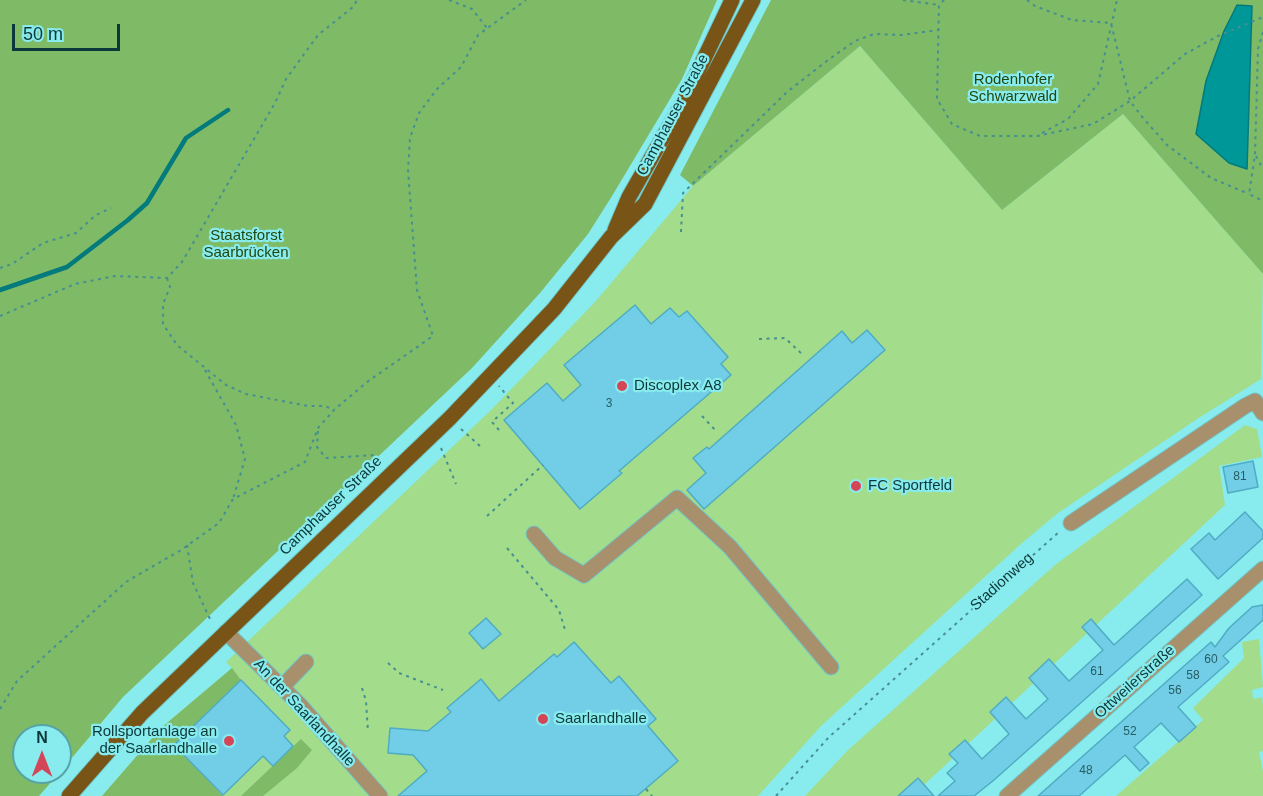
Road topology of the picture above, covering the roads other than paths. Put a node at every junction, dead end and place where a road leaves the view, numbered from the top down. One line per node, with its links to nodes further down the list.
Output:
1 (732, 0): 3 (main road, Camphauser Straße)
2 (753, 0): 3 (main road, Camphauser Straße)
3 (611, 237): 8 (main road, Camphauser Straße)
4 (1259, 407): 5 (street)
5 (1071, 523)
6 (534, 534): 10 (street)
7 (1263, 569): 14 (street, Ottweilerstraße)
8 (226, 632): 11 (street, An der Saarlandhalle); 12 (main road, Camphauser Straße)
9 (306, 662): 11 (street)
10 (831, 667)
11 (282, 687): 13 (street, An der Saarlandhalle)
12 (69, 796)
13 (380, 796)
14 (1006, 796)

